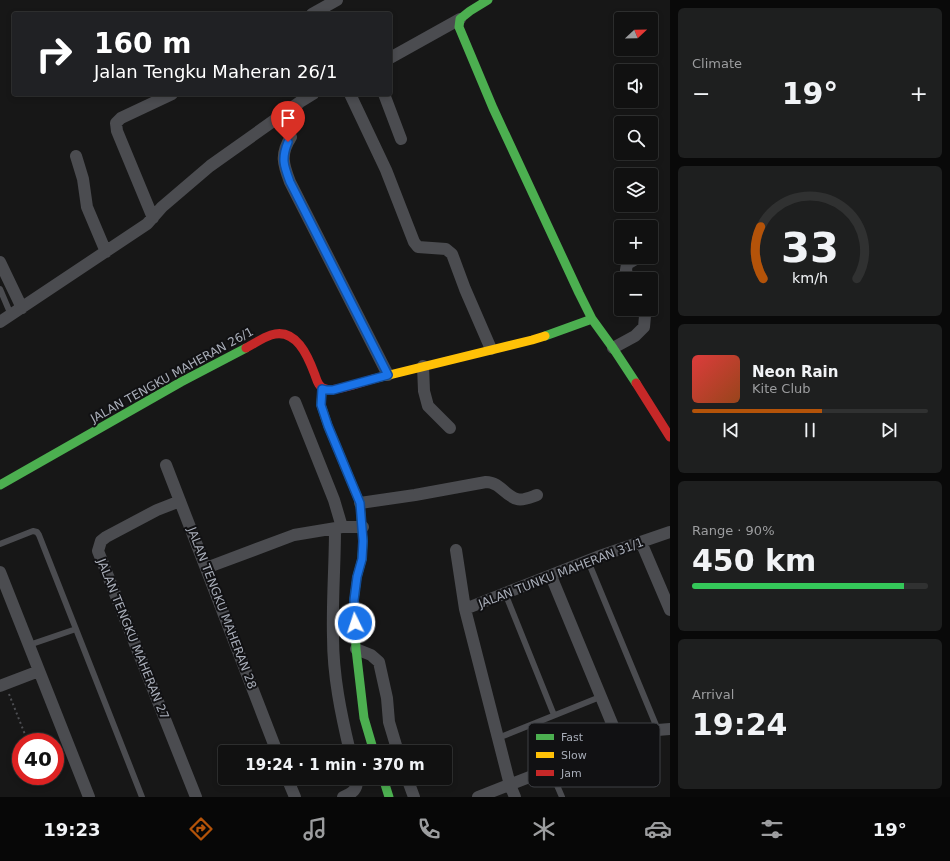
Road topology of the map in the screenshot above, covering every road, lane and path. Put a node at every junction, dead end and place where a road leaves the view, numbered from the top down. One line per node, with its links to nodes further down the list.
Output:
1 (337, 0): 3 (street)
2 (488, 0): 4 (street)
3 (316, 12)
4 (460, 19): 5 (street); 20 (street)
5 (392, 57)
6 (168, 96): 13 (street)
7 (310, 96): 13 (street)
8 (351, 96): 23 (street)
9 (385, 96): 11 (street)
10 (291, 136): 25 (street)
11 (401, 139)
12 (76, 156): 14 (street)
13 (153, 218): 14 (street)
14 (106, 252): 17 (street)
15 (0, 262): 17 (street)
16 (0, 288): 18 (lane)
17 (22, 308): 18 (street)
18 (11, 315): 21 (street)
19 (645, 316): 22 (street)
20 (592, 319): 22 (street); 23 (street)
21 (0, 322)
22 (613, 348): 29 (street)
23 (491, 349): 24 (street)
24 (423, 366): 25 (street); 28 (street)
25 (388, 375): 26 (street)
26 (322, 389): 31 (street, JALAN TENGKU MAHERAN 26/1); 34 (street)
27 (295, 402): 36 (street)
28 (450, 428)
29 (670, 437)
30 (166, 465): 33 (street, JALAN TENGKU MAHERAN 28)
31 (0, 485)
32 (537, 495): 34 (street)
33 (180, 501): 42 (street, JALAN TENGKU MAHERAN 28); 75 (street, JALAN TENGKU MAHERAN 27)
34 (360, 503): 35 (street)
35 (363, 527): 36 (street); 50 (street)
36 (338, 528): 42 (street); 62 (street)
37 (670, 532): 38 (street, JALAN TUNKU MAHERAN 31/1)
38 (640, 542): 41 (street, JALAN TUNKU MAHERAN 31/1); 47 (street)
39 (0, 544): 48 (lane)
40 (456, 550): 46 (street)
41 (588, 561): 44 (street, JALAN TUNKU MAHERAN 31/1); 58 (lane)
42 (206, 568): 61 (street, JALAN TENGKU MAHERAN 28)
43 (0, 572): 49 (street)
44 (551, 576): 45 (street, JALAN TUNKU MAHERAN 31/1); 53 (street)
45 (506, 593): 46 (street, JALAN TUNKU MAHERAN 31/1); 54 (lane)
46 (465, 609): 60 (street, JALAN TUNKU MAHERAN 31/1)
47 (670, 610)
48 (76, 629): 49 (lane); 74 (lane)
49 (29, 645): 51 (street)
50 (356, 649): 63 (street); 64 (street)
51 (39, 671): 52 (street); 73 (street)
52 (4, 688): 59 (path)
53 (600, 697): 54 (lane); 56 (street)
54 (554, 715): 55 (lane)
55 (535, 723)
56 (611, 723)
57 (528, 726): 60 (lane)
58 (664, 729)
59 (24, 733)
60 (498, 738): 70 (street, JALAN TUNKU MAHERAN 31/1)
61 (274, 745)
62 (348, 745)
63 (372, 745)
64 (396, 745)
65 (528, 778): 70 (street)
66 (290, 785): 76 (street)
67 (356, 785): 72 (street)
68 (385, 785): 77 (street)
69 (410, 785): 78 (street)
70 (510, 785): 79 (street); 80 (street, JALAN TUNKU MAHERAN 31/1)
71 (558, 787): 81 (lane)
72 (348, 795)
73 (89, 797)
74 (142, 797)
75 (196, 797)
76 (295, 797)
77 (389, 797)
78 (414, 797)
79 (478, 797)
80 (515, 797)
81 (562, 797)

